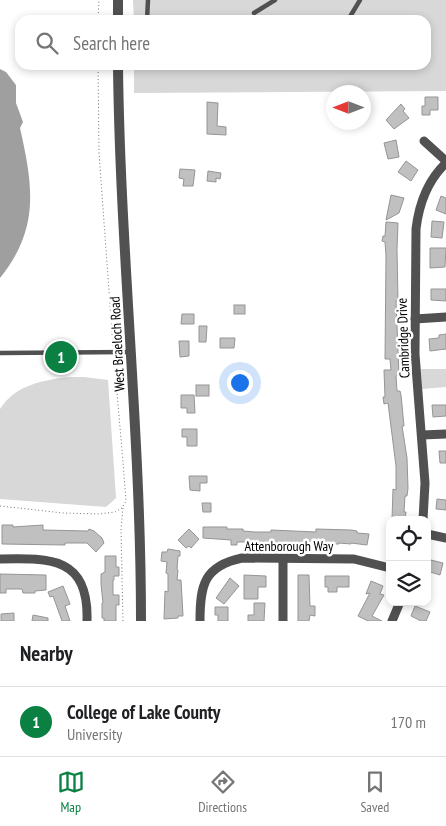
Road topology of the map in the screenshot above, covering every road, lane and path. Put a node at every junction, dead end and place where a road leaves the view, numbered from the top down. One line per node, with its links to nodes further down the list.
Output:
1 (98, 0): 7 (path)
2 (118, 0): 8 (street)
3 (148, 0): 9 (lane)
4 (275, 0): 6 (lane)
5 (360, 0): 10 (lane)
6 (254, 13)
7 (98, 15)
8 (118, 15)
9 (147, 15)
10 (351, 15)
11 (98, 70): 17 (path)
12 (118, 70): 18 (street, West Braeloch Road)
13 (424, 141): 14 (street)
14 (446, 162): 16 (street, Cambridge Drive)
15 (446, 317): 16 (street)
16 (415, 319): 21 (street, Cambridge Drive)
17 (113, 352): 18 (lane); 19 (lane); 23 (path)
18 (131, 352): 33 (street, West Braeloch Road)
19 (0, 353)
20 (446, 434): 21 (street)
21 (422, 436): 24 (street, Cambridge Drive)
22 (0, 506): 23 (path)
23 (123, 506): 32 (path)
24 (423, 516)
25 (431, 535): 26 (street)
26 (446, 538)
27 (0, 559): 31 (street)
28 (283, 559): 29 (street, Attenborough Way); 34 (street, Attenborough Way); 35 (street)
29 (386, 567)
30 (398, 606): 36 (street)
31 (87, 621)
32 (123, 621)
33 (142, 621)
34 (200, 621)
35 (283, 621)
36 (392, 621)

